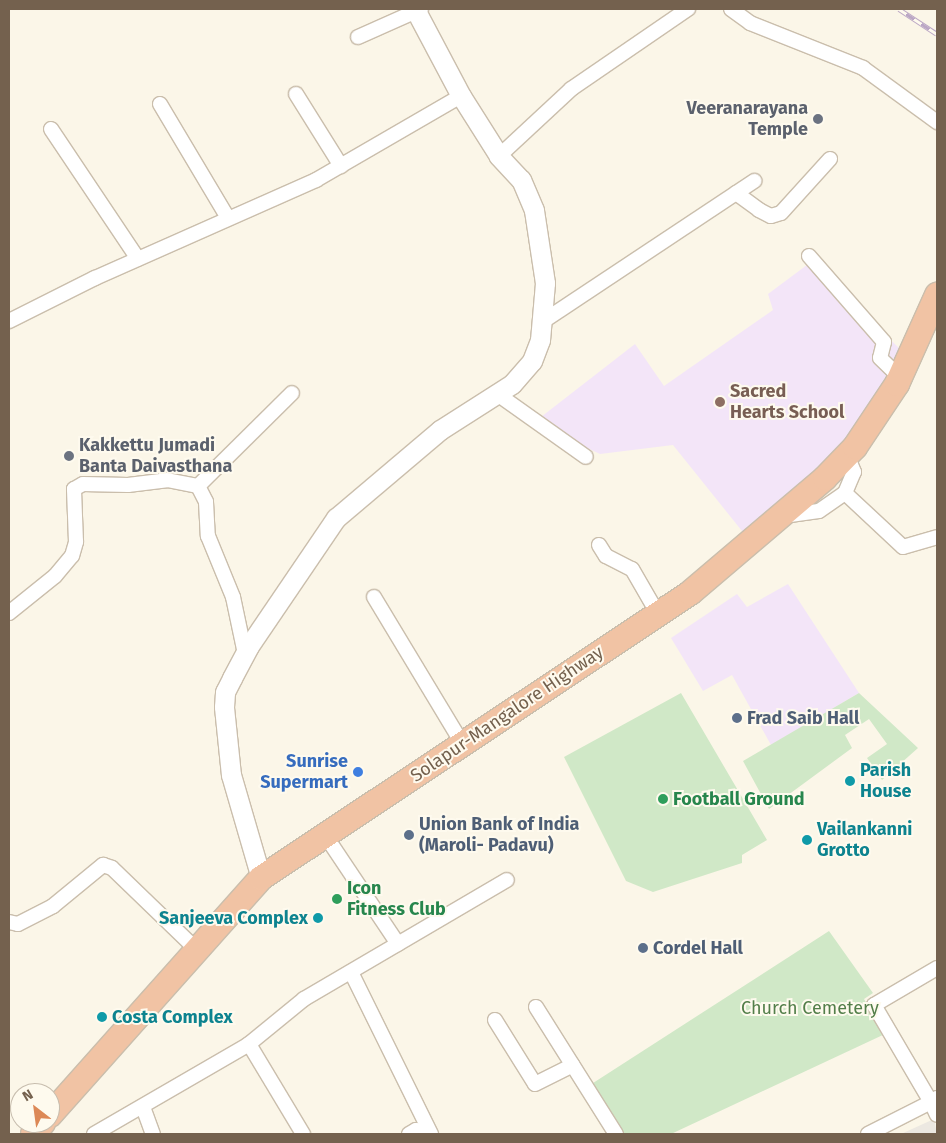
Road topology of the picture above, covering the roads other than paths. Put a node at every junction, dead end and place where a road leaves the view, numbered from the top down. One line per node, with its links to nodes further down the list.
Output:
1 (688, 9): 10 (street)
2 (731, 9): 8 (street)
3 (418, 10): 4 (street); 6 (street)
4 (358, 37)
5 (296, 94): 12 (street)
6 (461, 96): 10 (street); 12 (street)
7 (160, 104): 15 (street)
8 (937, 122)
9 (51, 129): 17 (street)
10 (499, 156): 20 (street)
11 (830, 159): 14 (street)
12 (341, 166): 15 (street)
13 (754, 181): 14 (street)
14 (736, 193): 20 (street)
15 (228, 218): 17 (street)
16 (809, 256): 21 (street)
17 (138, 259): 19 (street)
18 (937, 295): 21 (highway, Solapur-Mangalore Highway)
19 (9, 321)
20 (542, 322): 23 (street)
21 (900, 377): 24 (highway, Solapur-Mangalore Highway)
22 (292, 393): 26 (street)
23 (496, 393): 25 (street); 34 (street)
24 (847, 455): 27 (street); 28 (highway, Solapur-Mangalore Highway)
25 (586, 457)
26 (198, 486): 32 (street); 34 (street)
27 (845, 494): 28 (street); 29 (street)
28 (782, 516): 33 (highway, Solapur-Mangalore Highway)
29 (937, 537)
30 (599, 545): 33 (street)
31 (374, 597): 35 (street)
32 (9, 613)
33 (658, 614): 35 (highway, Solapur-Mangalore Highway)
34 (245, 654): 37 (street)
35 (462, 743): 36 (highway, Solapur-Mangalore Highway)
36 (324, 835): 37 (highway, Solapur-Mangalore Highway); 40 (street)
37 (261, 878): 41 (highway, Solapur-Mangalore Highway)
38 (507, 880): 40 (street)
39 (9, 922): 41 (street)
40 (398, 944): 43 (street)
41 (196, 949): 49 (highway, Solapur-Mangalore Highway)
42 (937, 968): 48 (street)
43 (351, 972): 46 (street); 57 (street)
44 (536, 1007): 47 (street)
45 (495, 1020): 47 (street)
46 (249, 1044): 50 (street); 54 (street)
47 (573, 1065): 58 (street)
48 (934, 1100): 51 (street); 59 (street)
49 (60, 1104)
50 (143, 1107): 52 (street); 53 (street)
51 (937, 1115)
52 (94, 1134)
53 (153, 1134)
54 (303, 1134)
55 (409, 1134): 56 (street)
56 (421, 1134)
57 (431, 1134)
58 (616, 1134)
59 (868, 1134)

